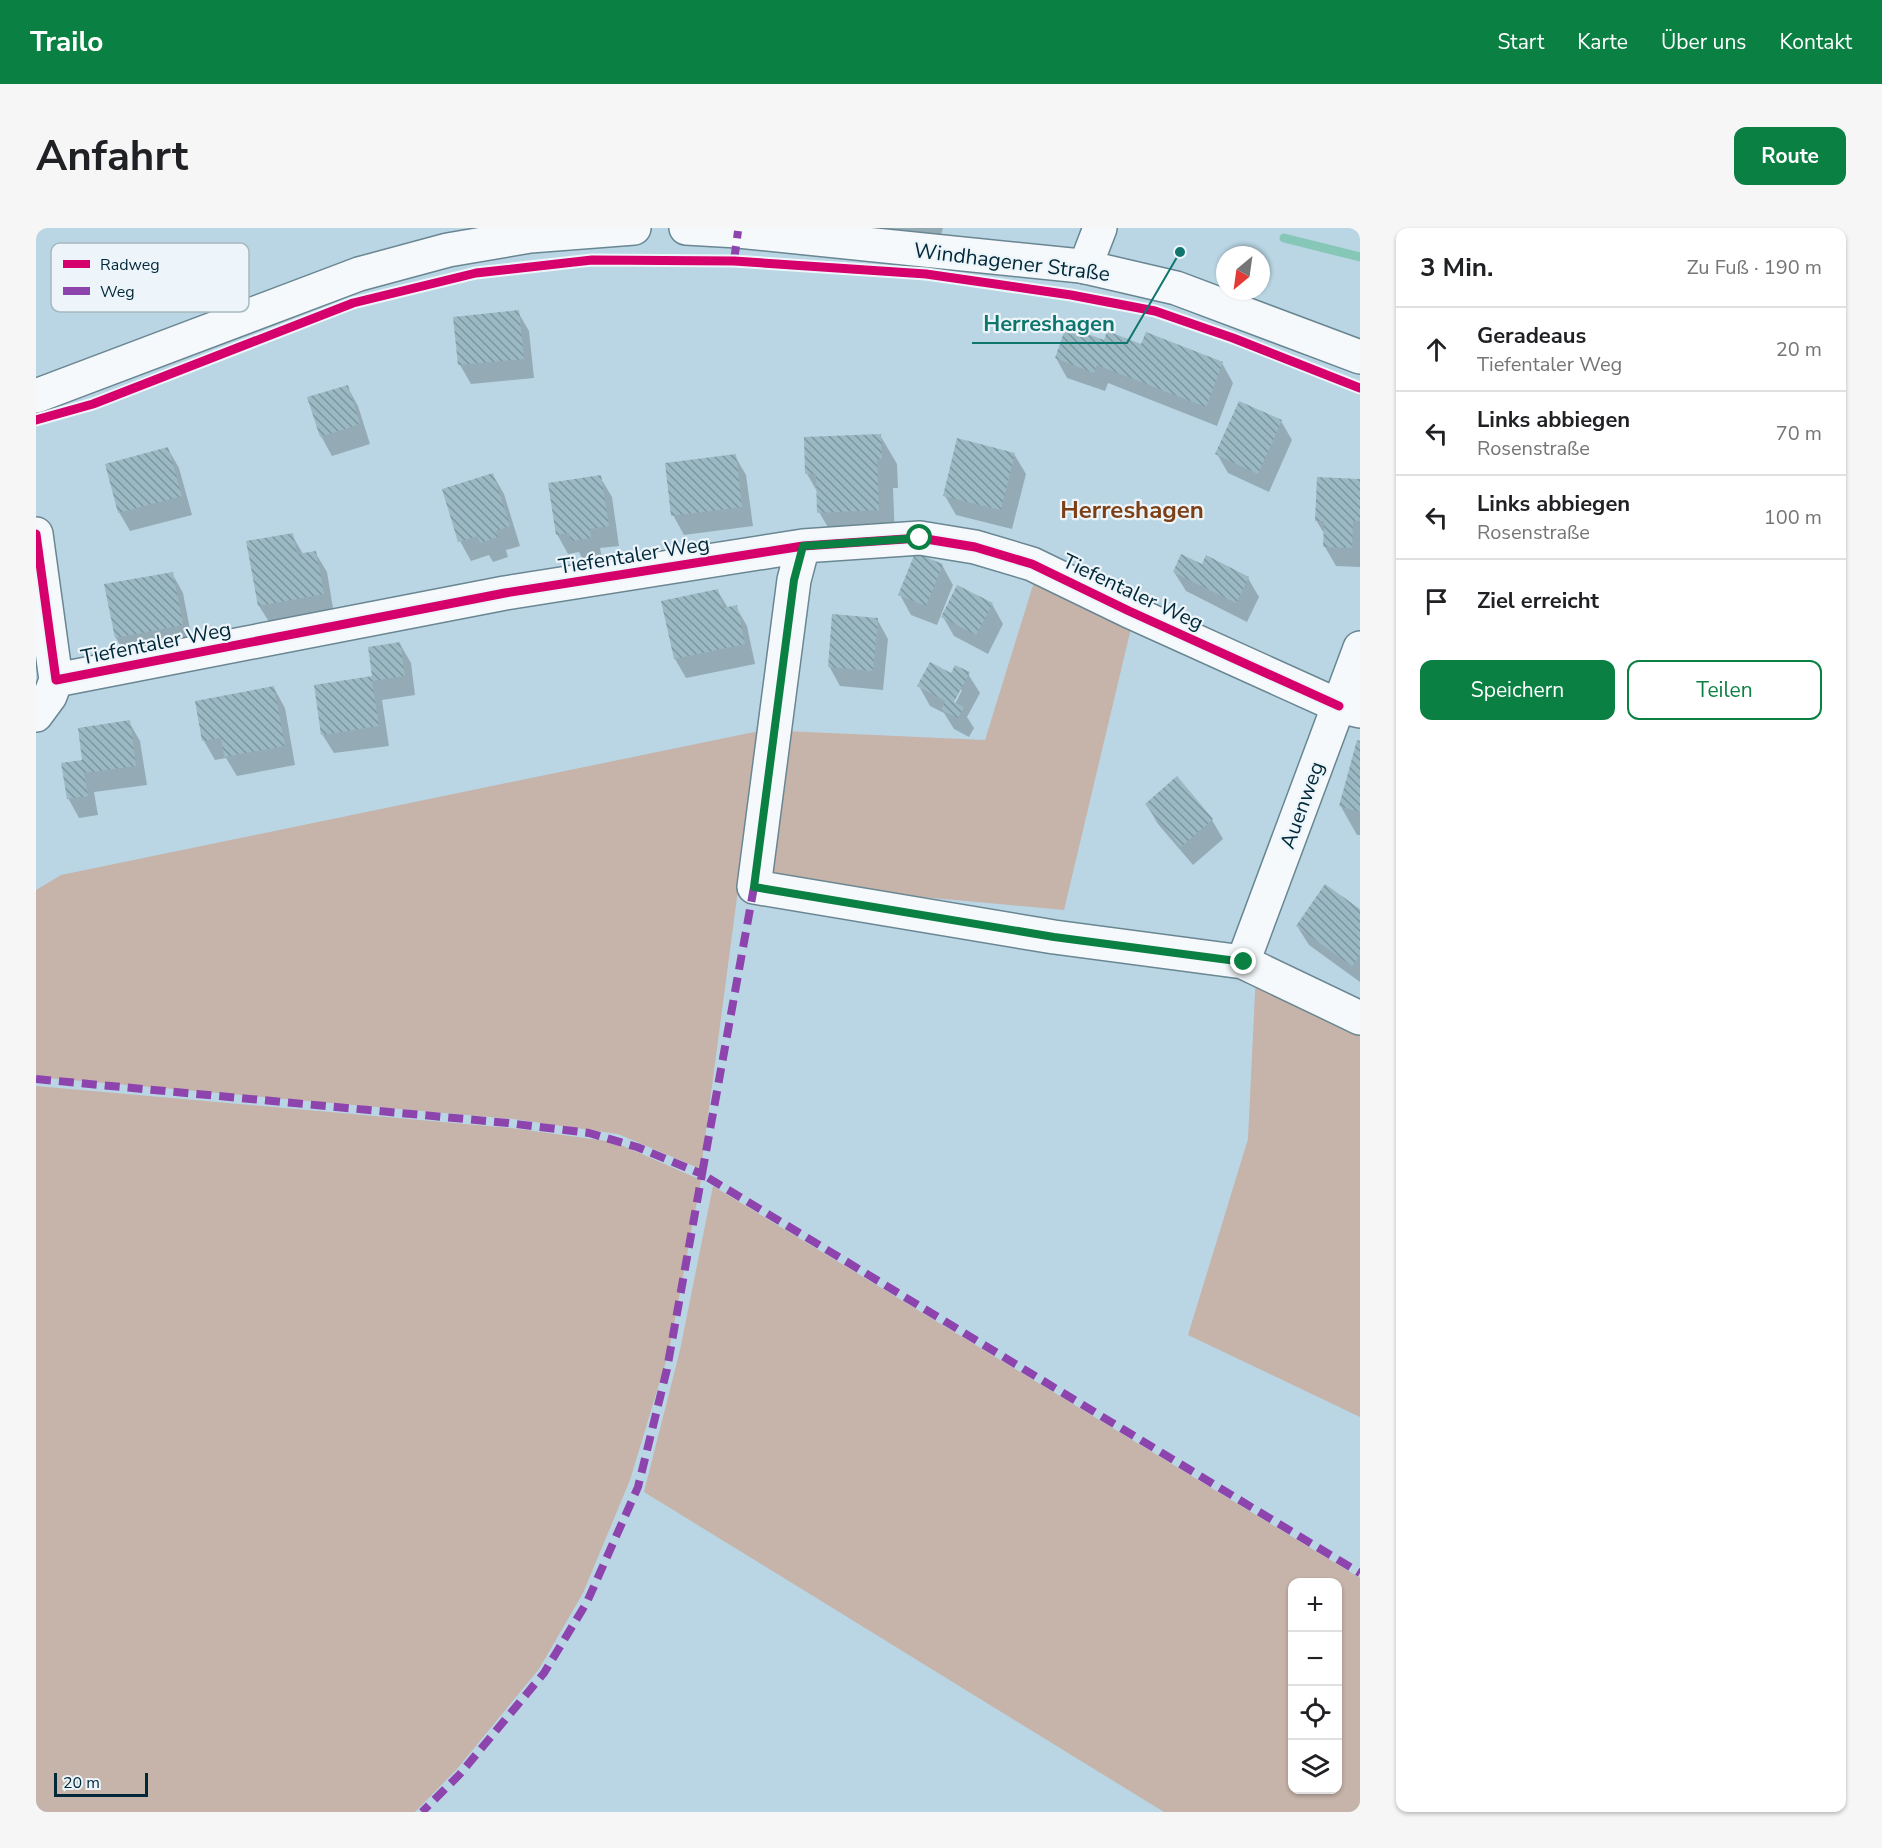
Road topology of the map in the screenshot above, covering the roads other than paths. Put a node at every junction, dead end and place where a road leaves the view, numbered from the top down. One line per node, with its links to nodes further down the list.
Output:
1 (634, 228): 7 (street)
2 (686, 228): 4 (street, Windhagener Straße)
3 (1100, 228): 5 (street)
4 (738, 230): 5 (street, Windhagener Straße)
5 (1085, 267): 6 (street, Windhagener Straße)
6 (1360, 357)
7 (36, 396)
8 (36, 534): 10 (street, Tiefentaler Weg)
9 (803, 546): 12 (street, Tiefentaler Weg); 13 (street, Tiefentaler Weg); 15 (street)
10 (39, 573): 12 (street, Tiefentaler Weg)
11 (1360, 648): 13 (street, Auenweg)
12 (56, 680): 14 (street)
13 (1349, 709): 15 (street, Auenweg)
14 (36, 715)
15 (1244, 962): 16 (street)
16 (1360, 1018)

